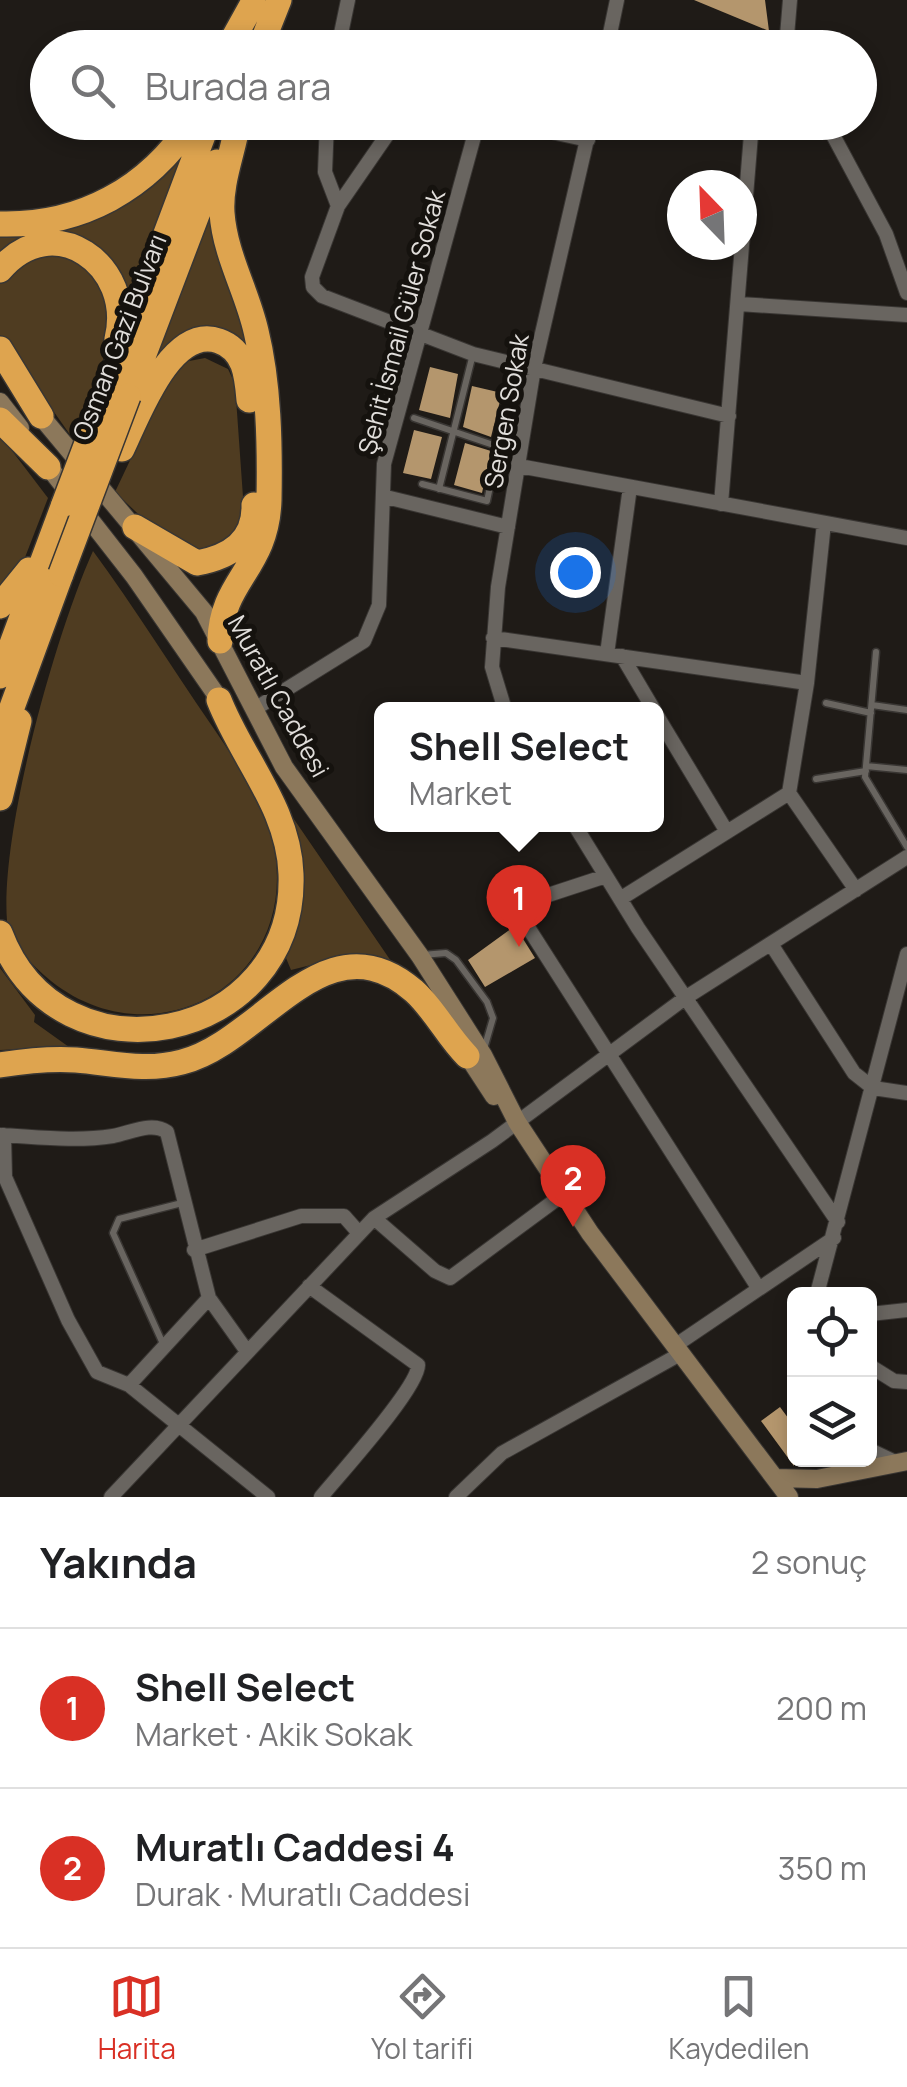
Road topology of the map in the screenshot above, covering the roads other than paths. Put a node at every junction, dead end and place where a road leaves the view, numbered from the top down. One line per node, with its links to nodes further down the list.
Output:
1 (348, 0): 8 (street)
2 (618, 0): 9 (street)
3 (790, 0): 10 (street)
4 (262, 1): 5 (highway); 6 (highway); 7 (highway)
5 (241, 30)
6 (246, 30)
7 (261, 30)
8 (342, 30)
9 (611, 30)
10 (788, 30)
11 (179, 140): 22 (highway)
12 (202, 140): 32 (highway, Osman Gazi Bulvarı)
13 (227, 140): 32 (highway, Osman Gazi Bulvarı)
14 (232, 140): 56 (highway)
15 (326, 140): 21 (street)
16 (384, 140): 21 (street)
17 (473, 140): 27 (street, Şehit İsmail Güler Sokak)
18 (588, 140): 31 (street, Sergen Sokak)
19 (751, 140): 25 (street)
20 (836, 140): 24 (street)
21 (338, 206): 27 (street)
22 (0, 224)
23 (0, 270): 32 (highway)
24 (907, 293)
25 (738, 304): 26 (street); 36 (street)
26 (907, 315)
27 (422, 337): 29 (street); 46 (street, Şehit İsmail Güler Sokak)
28 (0, 348): 35 (highway)
29 (473, 354): 31 (street); 39 (lane)
30 (0, 366): 35 (main road, Muratlı Caddesi)
31 (534, 368): 36 (street); 41 (street, Sergen Sokak)
32 (117, 394): 47 (highway, Osman Gazi Bulvarı, bridge); 53 (highway, Osman Gazi Bulvarı, bridge)
33 (0, 402): 42 (main road, Muratlı Caddesi)
34 (508, 402): 40 (lane)
35 (41, 416): 51 (main road, Muratlı Caddesi)
36 (729, 416): 48 (street)
37 (414, 418): 39 (lane)
38 (0, 420): 42 (highway)
39 (452, 431): 40 (lane); 45 (lane)
40 (498, 447): 41 (lane); 45 (lane)
41 (520, 460): 44 (street); 50 (street, Sergen Sokak)
42 (48, 467): 62 (main road, Muratlı Caddesi)
43 (422, 484): 45 (lane)
44 (630, 487): 48 (street); 59 (street)
45 (439, 488)
46 (386, 498): 50 (street); 67 (street, Şehit İsmail Güler Sokak)
47 (64, 504): 54 (highway); 60 (highway)
48 (720, 504): 49 (street)
49 (824, 523): 52 (street); 61 (street)
50 (508, 527): 55 (street, Sergen Sokak)
51 (135, 528): 53 (highway, bridge); 56 (main road, Muratlı Caddesi)
52 (907, 538)
53 (62, 574): 57 (highway)
54 (0, 606)
55 (493, 638): 59 (street); 63 (street, Sergen Sokak)
56 (220, 641): 67 (main road, Muratlı Caddesi)
57 (36, 646): 70 (highway); 75 (highway)
58 (876, 652): 66 (lane)
59 (615, 655): 61 (street); 64 (street)
60 (0, 676)
61 (808, 683): 74 (street)
62 (219, 700): 84 (highway); 90 (main road, Muratlı Caddesi)
63 (503, 702)
64 (648, 702)
65 (826, 703): 66 (lane)
66 (871, 709): 68 (lane); 71 (lane)
67 (252, 710): 87 (main road, Muratlı Caddesi)
68 (907, 710)
69 (664, 727): 78 (street)
70 (0, 740)
71 (866, 768): 72 (lane); 73 (lane); 76 (lane)
72 (907, 770)
73 (816, 779)
74 (789, 794): 78 (street); 82 (street)
75 (0, 798)
76 (904, 830): 79 (lane)
77 (579, 832): 81 (street)
78 (727, 832): 83 (street)
79 (907, 847)
80 (907, 858): 82 (street)
81 (606, 876): 83 (street); 89 (street)
82 (856, 890): 85 (street)
83 (620, 899): 88 (street)
84 (0, 933)
85 (771, 944): 88 (street); 92 (street)
86 (907, 954): 92 (street)
87 (420, 956): 90 (main road, Muratlı Caddesi); 90 (lane)
88 (686, 998): 89 (street); 99 (street)
89 (608, 1054): 94 (street); 104 (street)
90 (475, 1055): 91 (highway); 94 (main road, Muratlı Caddesi)
91 (0, 1065)
92 (873, 1088): 93 (street); 99 (street)
93 (907, 1094)
94 (518, 1122): 96 (main road, Muratlı Caddesi); 98 (street)
95 (2, 1135): 97 (street); 114 (street)
96 (565, 1193): 98 (street); 110 (main road, Muratlı Caddesi)
97 (184, 1202): 102 (street); 109 (lane)
98 (374, 1218): 100 (street)
99 (838, 1222): 101 (street)
100 (359, 1233): 102 (street); 103 (street)
101 (834, 1238): 104 (street); 105 (street)
102 (194, 1250): 106 (street)
103 (309, 1286): 111 (street); 121 (street)
104 (757, 1286): 110 (street)
105 (819, 1287)
106 (208, 1298): 109 (street); 111 (street)
107 (907, 1310): 108 (street)
108 (877, 1313)
109 (164, 1346): 114 (street)
110 (679, 1349): 117 (main road, Muratlı Caddesi); 122 (street)
111 (246, 1350): 115 (street)
112 (877, 1370): 113 (street)
113 (907, 1382)
114 (129, 1385): 115 (street)
115 (176, 1424): 119 (street); 120 (street)
116 (900, 1461): 118 (main road)
117 (775, 1478): 118 (main road); 123 (main road, Muratlı Caddesi)
118 (818, 1479): 124 (main road)
119 (111, 1497)
120 (268, 1497)
121 (321, 1497)
122 (456, 1497)
123 (789, 1497)
124 (806, 1497)

